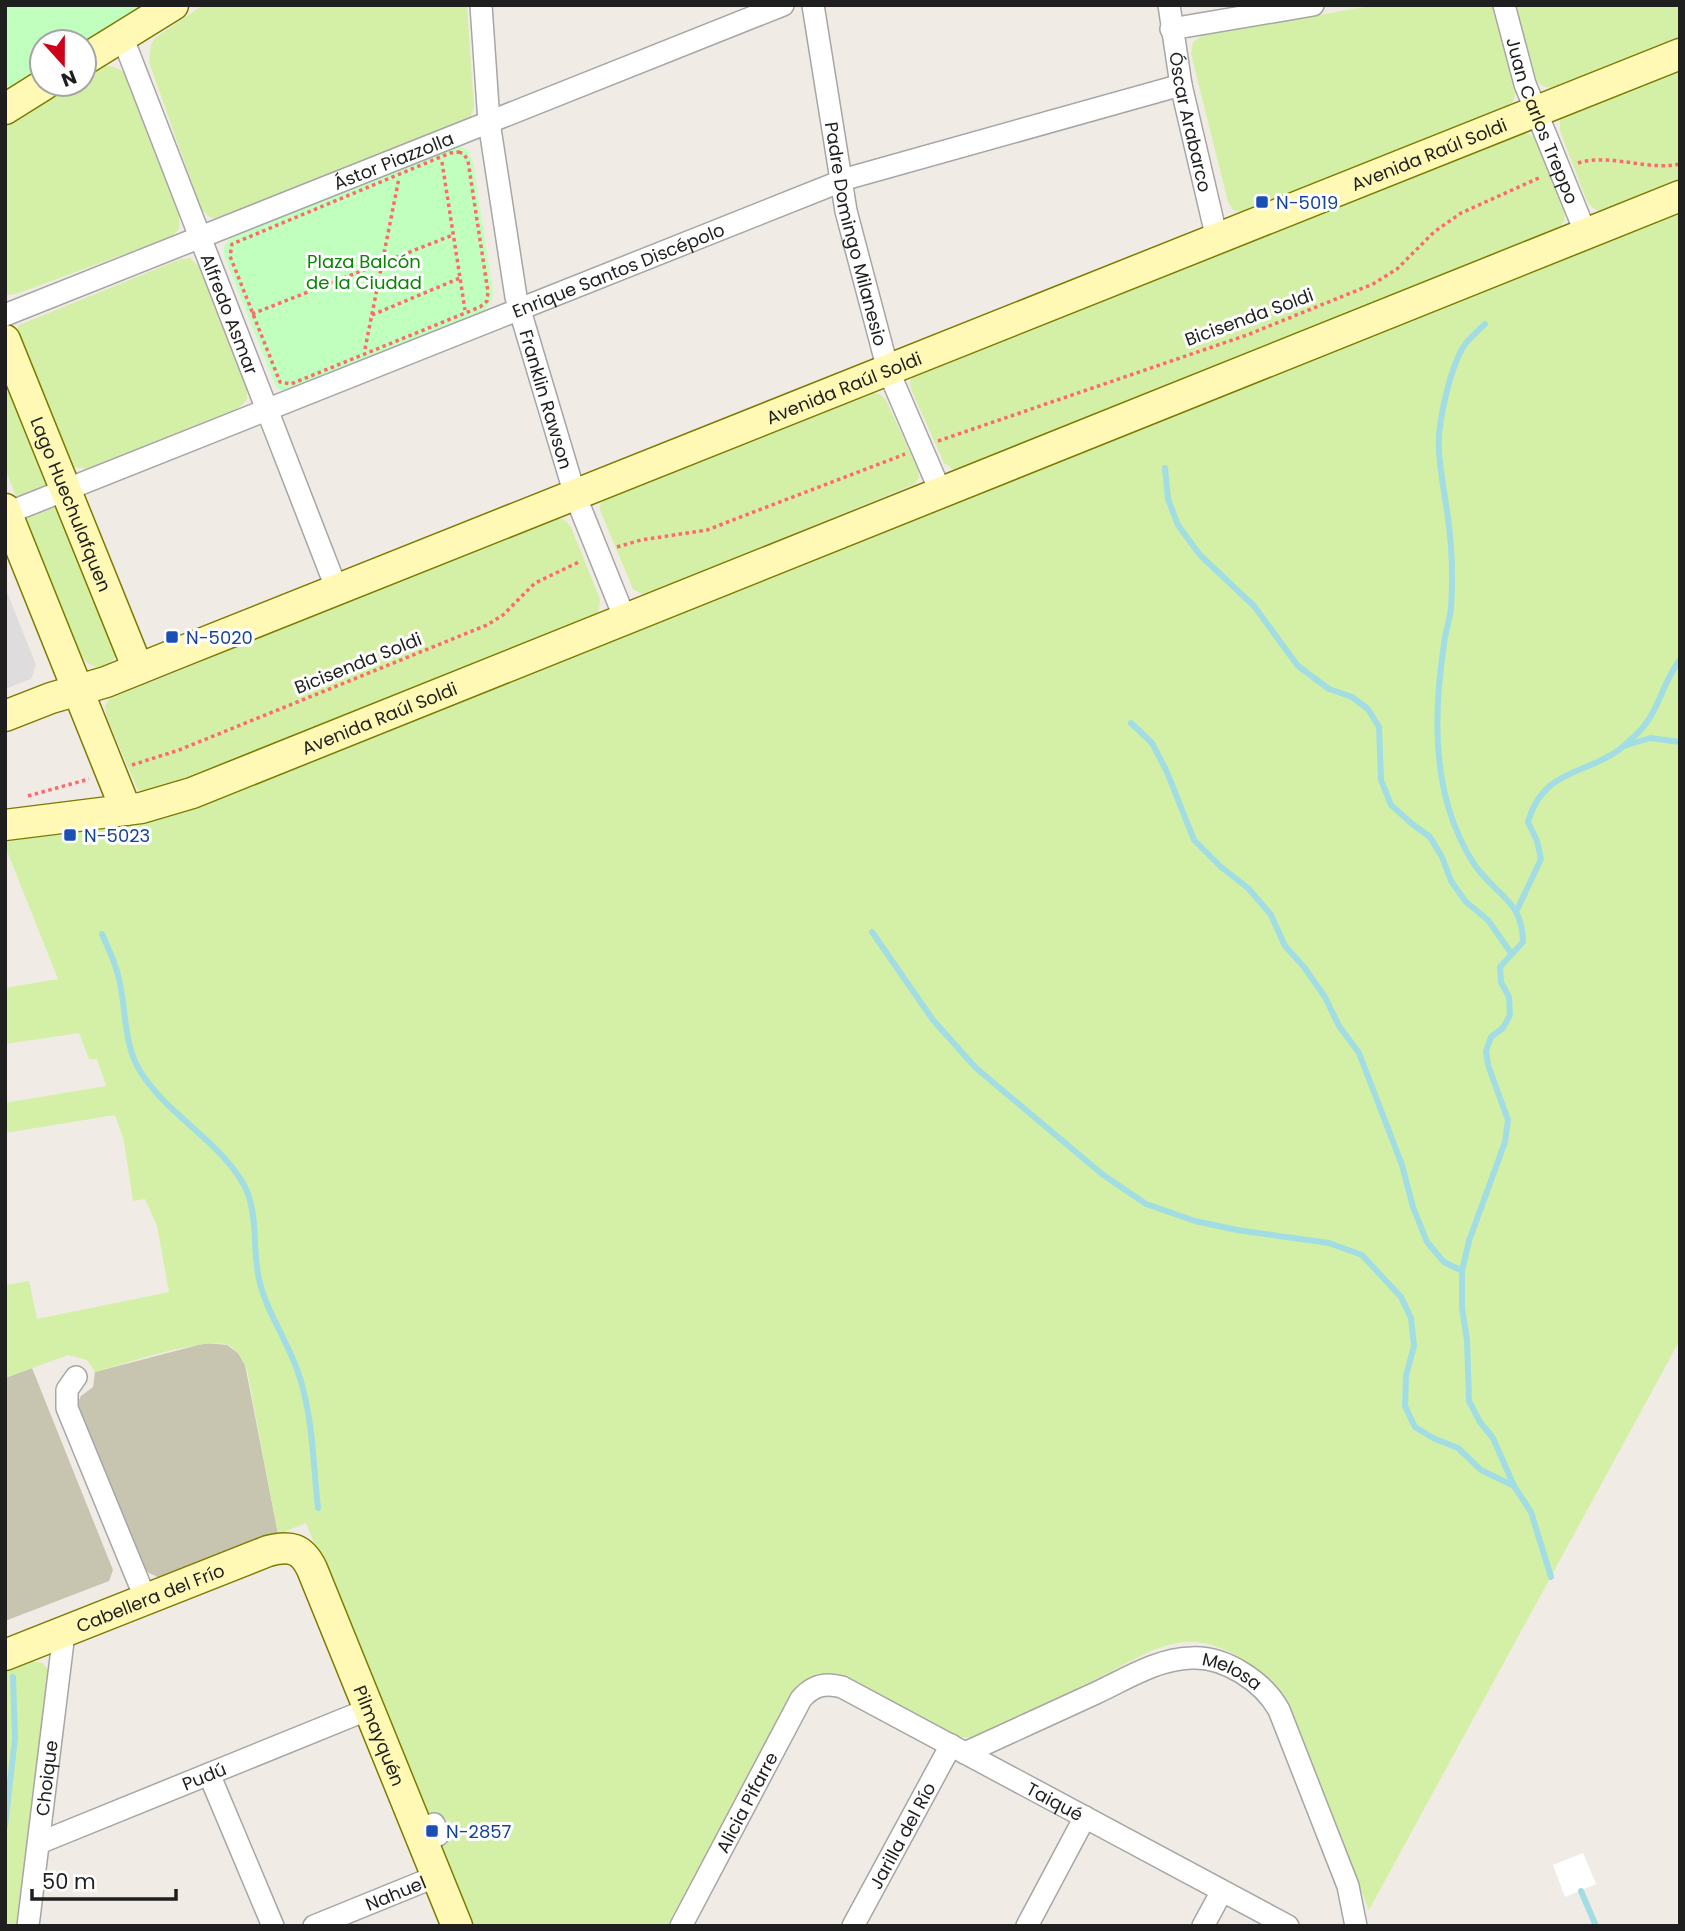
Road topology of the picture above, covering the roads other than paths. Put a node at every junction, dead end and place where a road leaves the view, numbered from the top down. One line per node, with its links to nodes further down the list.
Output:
1 (173, 5): 9 (main road)
2 (481, 5): 16 (street, Franklin Rawson)
3 (783, 5): 16 (street, Ástor Piazzolla)
4 (813, 5): 17 (street, Padre Domingo Milanesio)
5 (1169, 5): 8 (street, Óscar Arabarco)
6 (1313, 5): 8 (street)
7 (1504, 5): 15 (street, Juan Carlos Treppo)
8 (1171, 29): 12 (street, Óscar Arabarco)
9 (122, 36): 10 (main road); 20 (street, Alfredo Asmar)
10 (98, 51)
11 (1680, 54): 15 (main road, Avenida Raúl Soldi)
12 (1181, 85): 17 (street, Enrique Santos Discépolo); 21 (street, Óscar Arabarco)
13 (28, 95): 14 (main road)
14 (5, 109)
15 (1537, 111): 19 (street, Juan Carlos Treppo); 21 (main road, Avenida Raúl Soldi)
16 (489, 122): 20 (street, Ástor Piazzolla); 22 (street, Franklin Rawson)
17 (840, 181): 22 (street, Enrique Santos Discépolo); 25 (street, Padre Domingo Milanesio)
18 (1680, 196): 19 (main road, Avenida Raúl Soldi)
19 (1586, 234): 28 (main road, Avenida Raúl Soldi)
20 (200, 237): 23 (street, Ástor Piazzolla); 26 (street, Alfredo Asmar)
21 (1217, 239): 25 (main road, Avenida Raúl Soldi)
22 (520, 309): 26 (street, Enrique Santos Discépolo); 29 (street, Franklin Rawson)
23 (5, 315)
24 (5, 340): 27 (main road, Lago Huechulafquen)
25 (888, 370): 28 (street, Padre Domingo Milanesio); 29 (main road, Avenida Raúl Soldi)
26 (267, 410): 27 (street, Enrique Santos Discépolo); 31 (street, Alfredo Asmar)
27 (66, 490): 30 (street, Enrique Santos Discépolo); 33 (main road, Lago Huechulafquen)
28 (941, 493): 32 (main road, Avenida Raúl Soldi)
29 (575, 495): 31 (main road, Avenida Raúl Soldi); 32 (street, Franklin Rawson)
30 (6, 512): 34 (main road)
31 (337, 590): 33 (main road, Avenida Raúl Soldi)
32 (625, 619): 36 (main road, Avenida Raúl Soldi)
33 (138, 669): 34 (main road, Avenida Raúl Soldi)
34 (77, 690): 35 (main road, Avenida Raúl Soldi); 36 (main road)
35 (5, 716)
36 (126, 810): 37 (main road, Avenida Raúl Soldi)
37 (12, 812)
38 (76, 1377): 40 (street)
39 (296, 1549): 40 (main road, Cabellera del Frío); 44 (main road, Pilmayquén)
40 (146, 1600): 41 (main road, Cabellera del Frío)
41 (64, 1633): 42 (main road, Cabellera del Frío); 48 (street, Choique)
42 (5, 1656)
43 (819, 1685): 45 (street, Taiqué); 55 (street, Alicia Pifarre)
44 (369, 1709): 46 (street, Pudú); 49 (main road, Pilmayquén)
45 (958, 1749): 47 (street, Taiqué); 56 (street, Jarilla del Río); 60 (street, Melosa)
46 (209, 1774): 48 (street, Pudú); 53 (street)
47 (1085, 1817): 50 (street, Taiqué); 57 (street)
48 (39, 1843): 52 (street, Choique)
49 (436, 1876): 51 (main road, Pilmayquén); 54 (street, Nahuel)
50 (1222, 1891): 58 (street); 59 (street, Taiqué)
51 (453, 1923)
52 (28, 1926)
53 (273, 1926)
54 (314, 1926)
55 (681, 1926)
56 (853, 1926)
57 (1027, 1926)
58 (1203, 1926)
59 (1288, 1926)
60 (1356, 1926)

